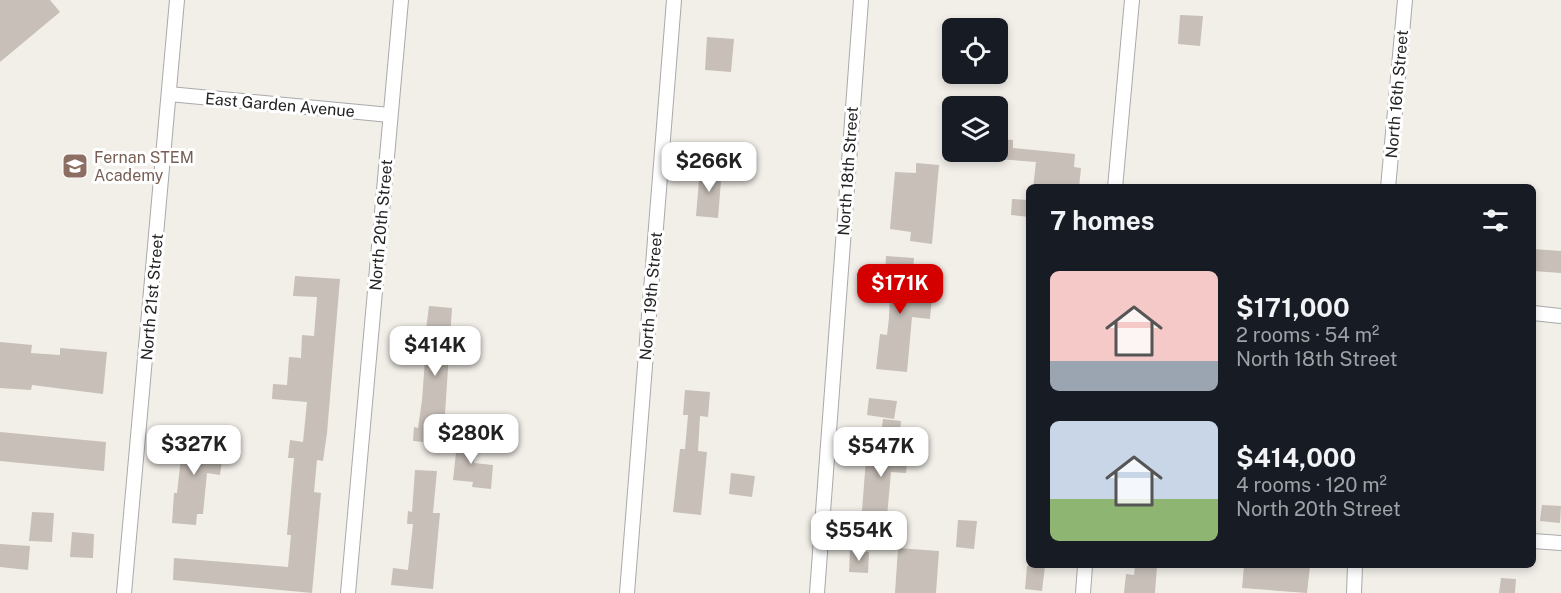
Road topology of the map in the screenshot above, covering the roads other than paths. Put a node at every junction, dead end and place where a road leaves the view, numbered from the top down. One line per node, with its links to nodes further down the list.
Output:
1 (177, 0): 7 (street, North 21st Street)
2 (401, 0): 8 (street, North 20th Street)
3 (674, 0): 19 (street, North 19th Street)
4 (861, 0): 20 (street, North 18th Street)
5 (1132, 0): 9 (street)
6 (1405, 0): 10 (street, North 16th Street)
7 (169, 94): 8 (street, East Garden Avenue); 17 (street, North 21st Street)
8 (390, 115): 18 (street, North 20th Street)
9 (1115, 184)
10 (1388, 184)
11 (1536, 314): 12 (street)
12 (1561, 316)
13 (1536, 541): 14 (street)
14 (1561, 543)
15 (1084, 568): 21 (street)
16 (1355, 568): 22 (street)
17 (124, 593)
18 (348, 593)
19 (627, 593)
20 (817, 593)
21 (1083, 593)
22 (1354, 593)

